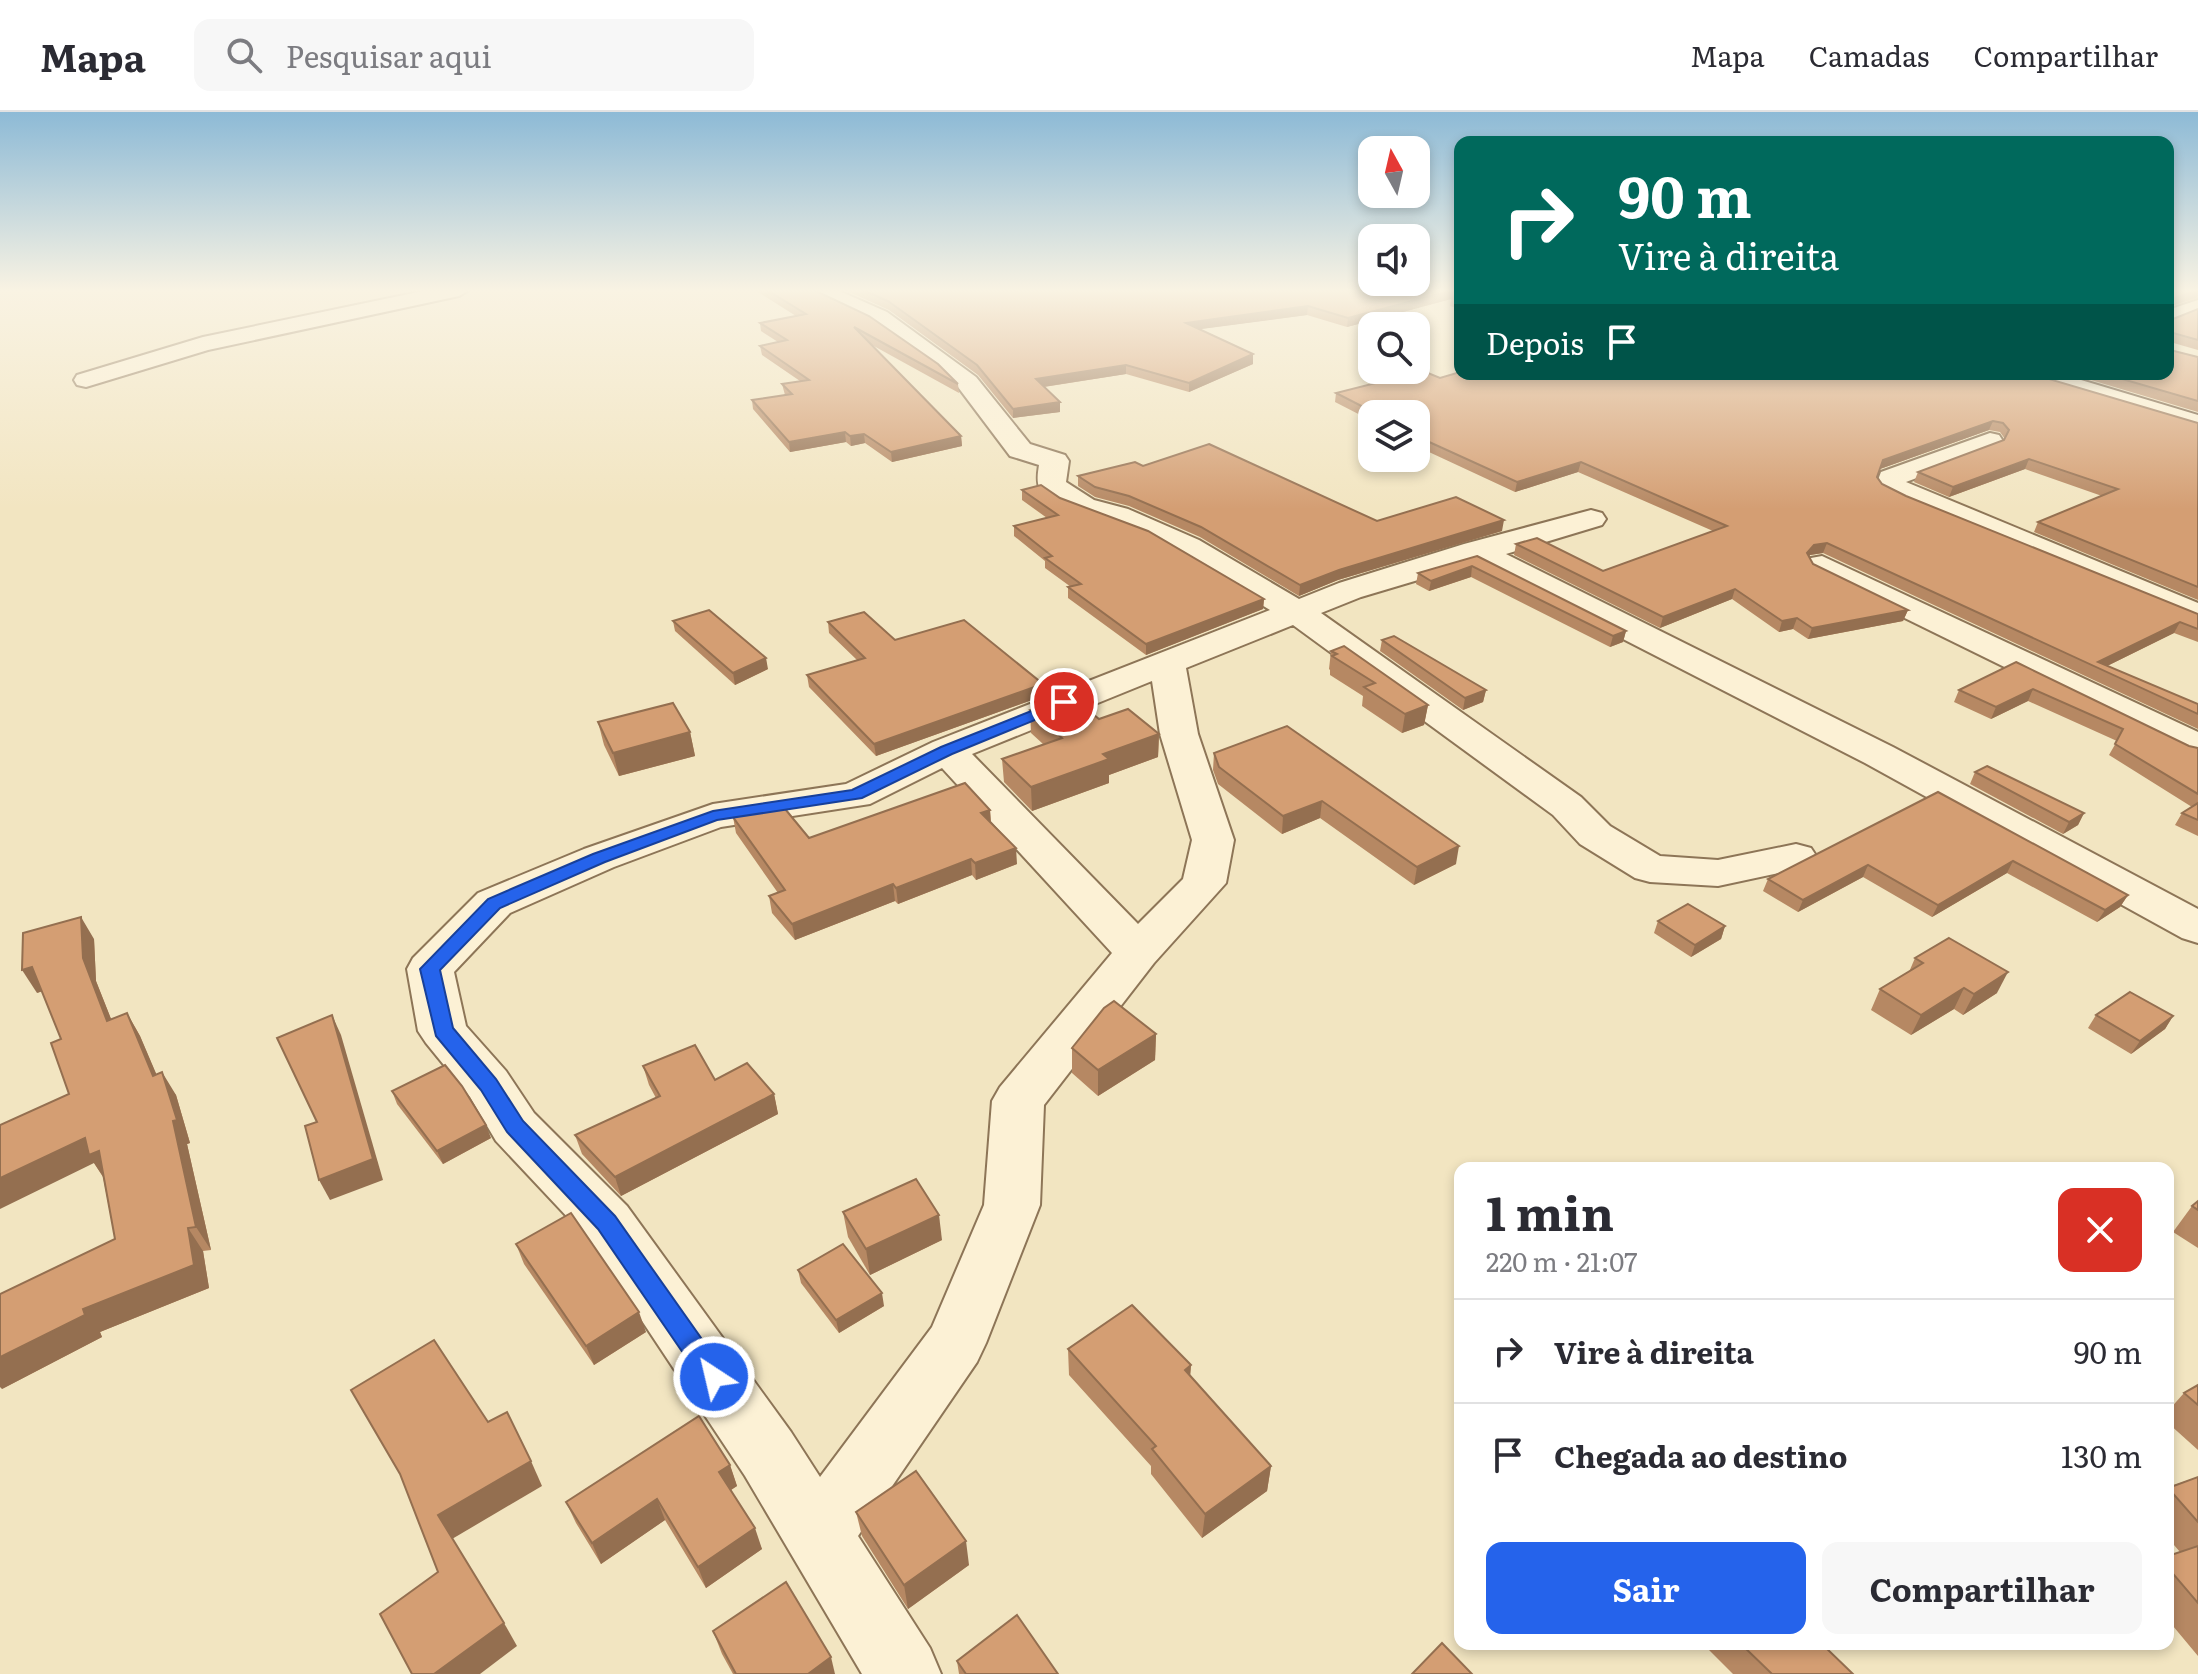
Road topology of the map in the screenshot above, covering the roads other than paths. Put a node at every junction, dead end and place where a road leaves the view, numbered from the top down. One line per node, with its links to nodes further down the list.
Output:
1 (142, 363): 3 (street)
2 (945, 363): 10 (street)
3 (86, 380)
4 (2055, 380): 5 (street)
5 (2198, 423)
6 (1990, 441): 11 (street)
7 (1591, 519): 8 (street)
8 (1475, 551): 10 (street); 16 (street)
9 (1822, 565): 13 (street)
10 (1294, 610): 12 (street); 15 (street)
11 (2198, 615)
12 (1167, 661): 14 (street); 17 (street)
13 (2198, 747)
14 (947, 750): 17 (street); 18 (street)
15 (1796, 857)
16 (2198, 928)
17 (1138, 952): 18 (street)
18 (818, 1535): 19 (street)
19 (904, 1674)

